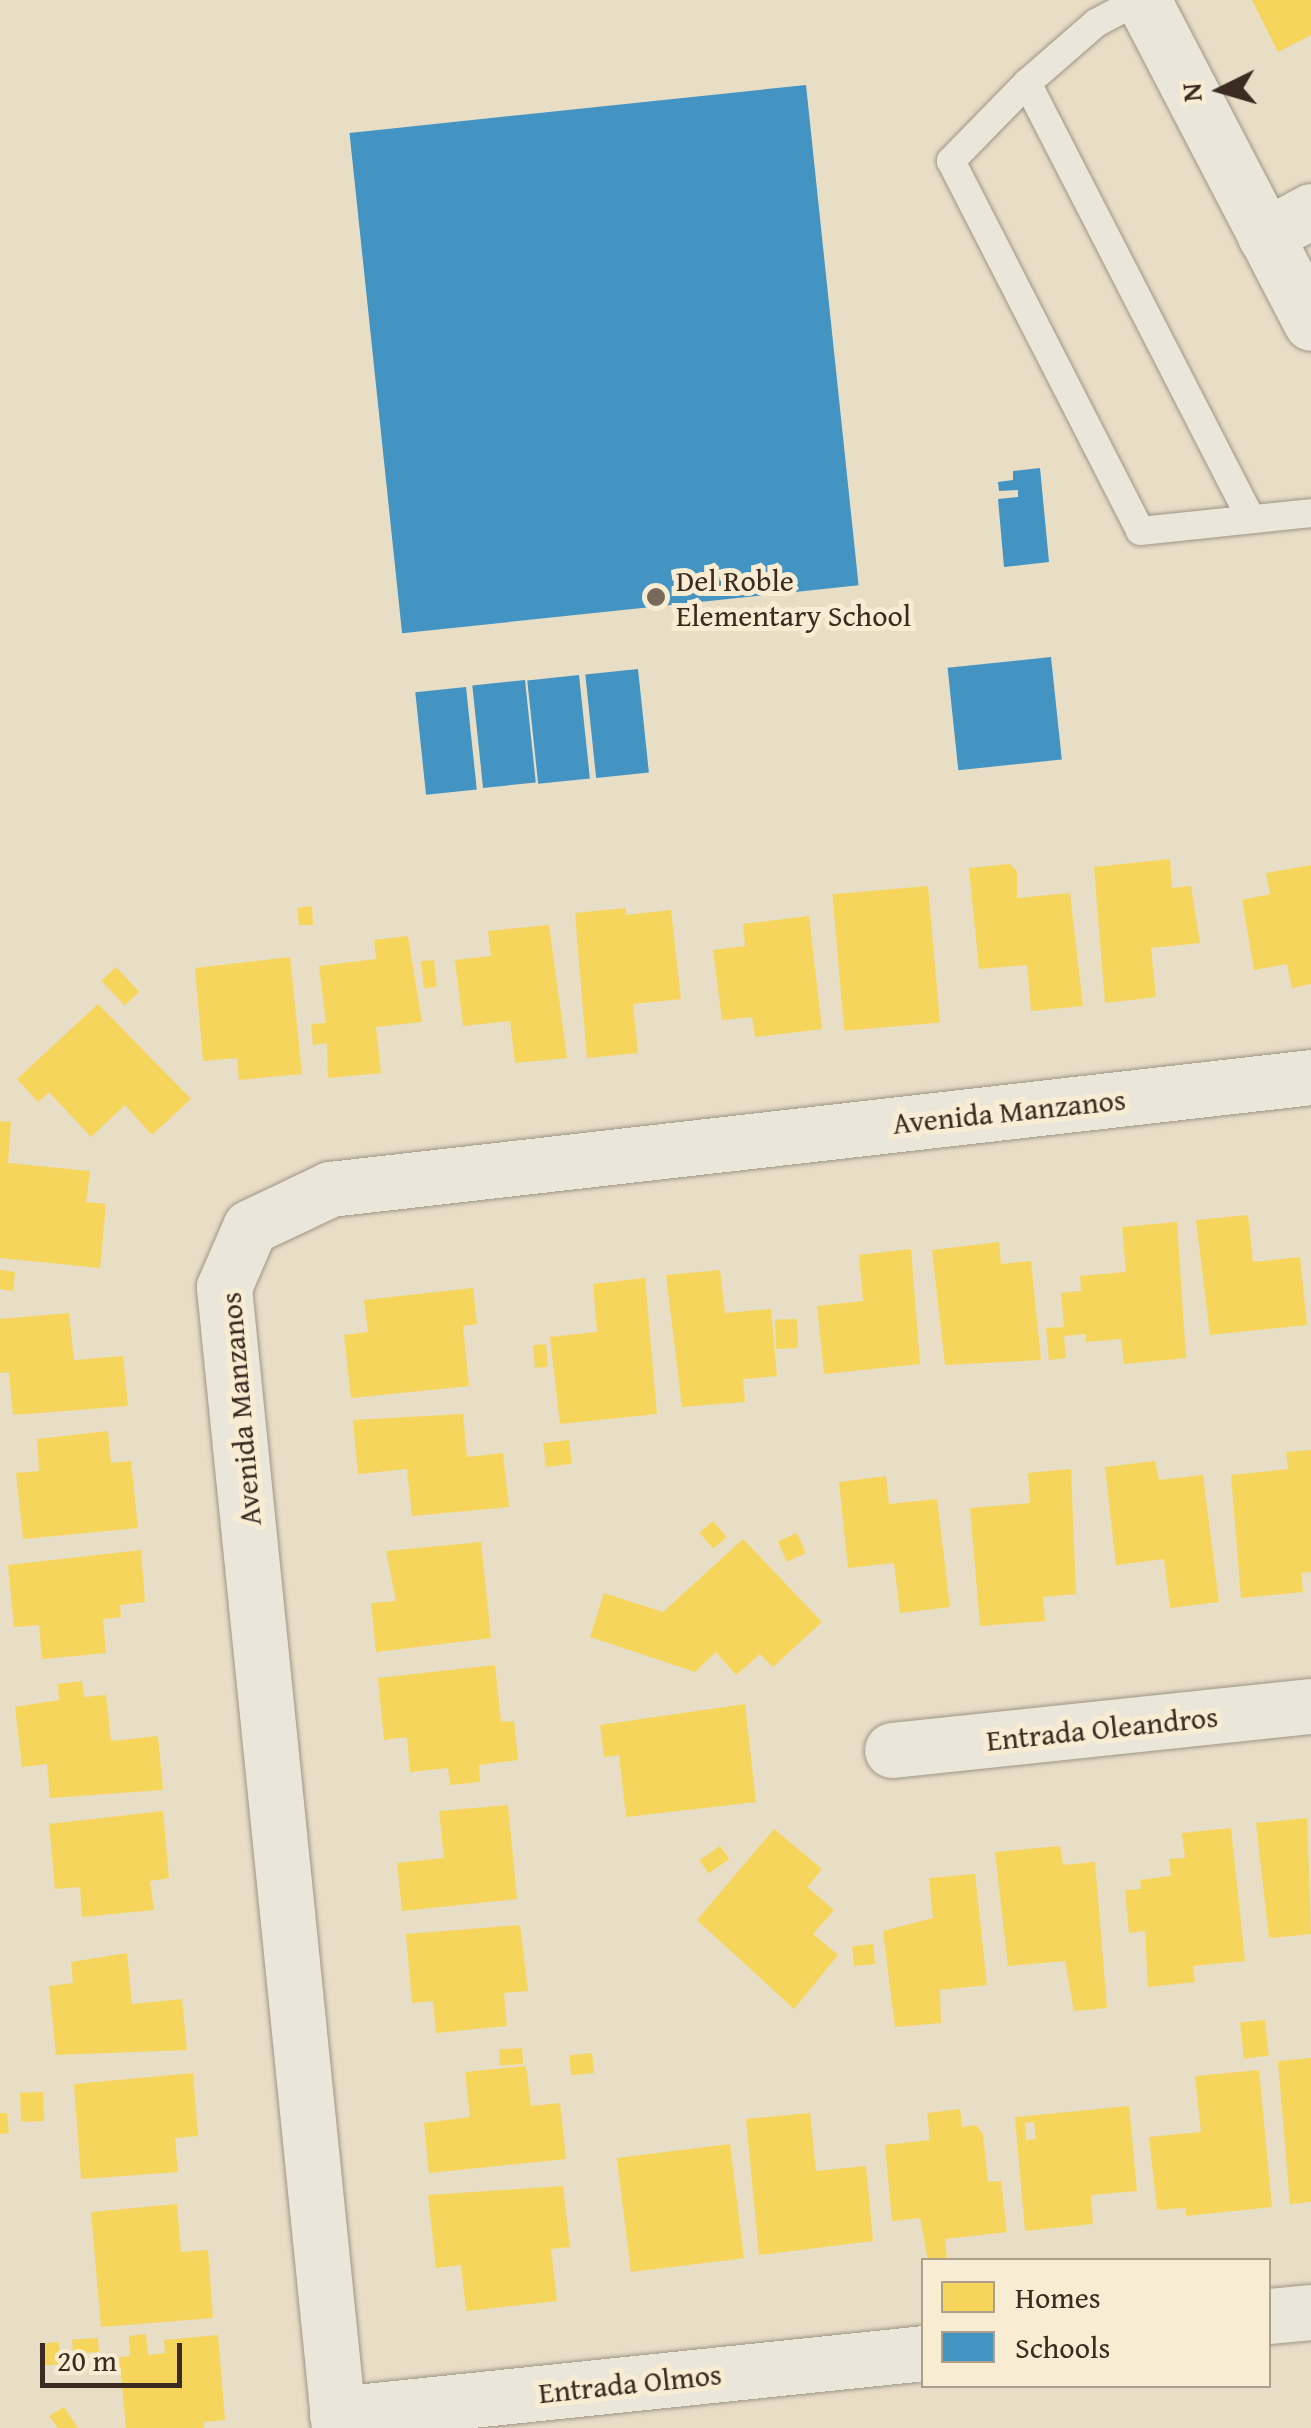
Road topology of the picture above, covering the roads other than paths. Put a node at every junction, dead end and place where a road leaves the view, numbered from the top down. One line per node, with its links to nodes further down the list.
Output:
1 (1141, 0): 2 (lane); 3 (street)
2 (1026, 83): 6 (lane); 6 (lane)
3 (1288, 224): 4 (street)
4 (1311, 323)
5 (1311, 513): 6 (lane)
6 (1250, 518)
7 (1311, 1077): 13 (street, Avenida Manzanos)
8 (1311, 1706): 9 (street, Entrada Oleandros)
9 (892, 1750)
10 (1311, 2312): 11 (street)
11 (1271, 2316)
12 (921, 2352): 13 (street, Entrada Olmos)
13 (338, 2421)

